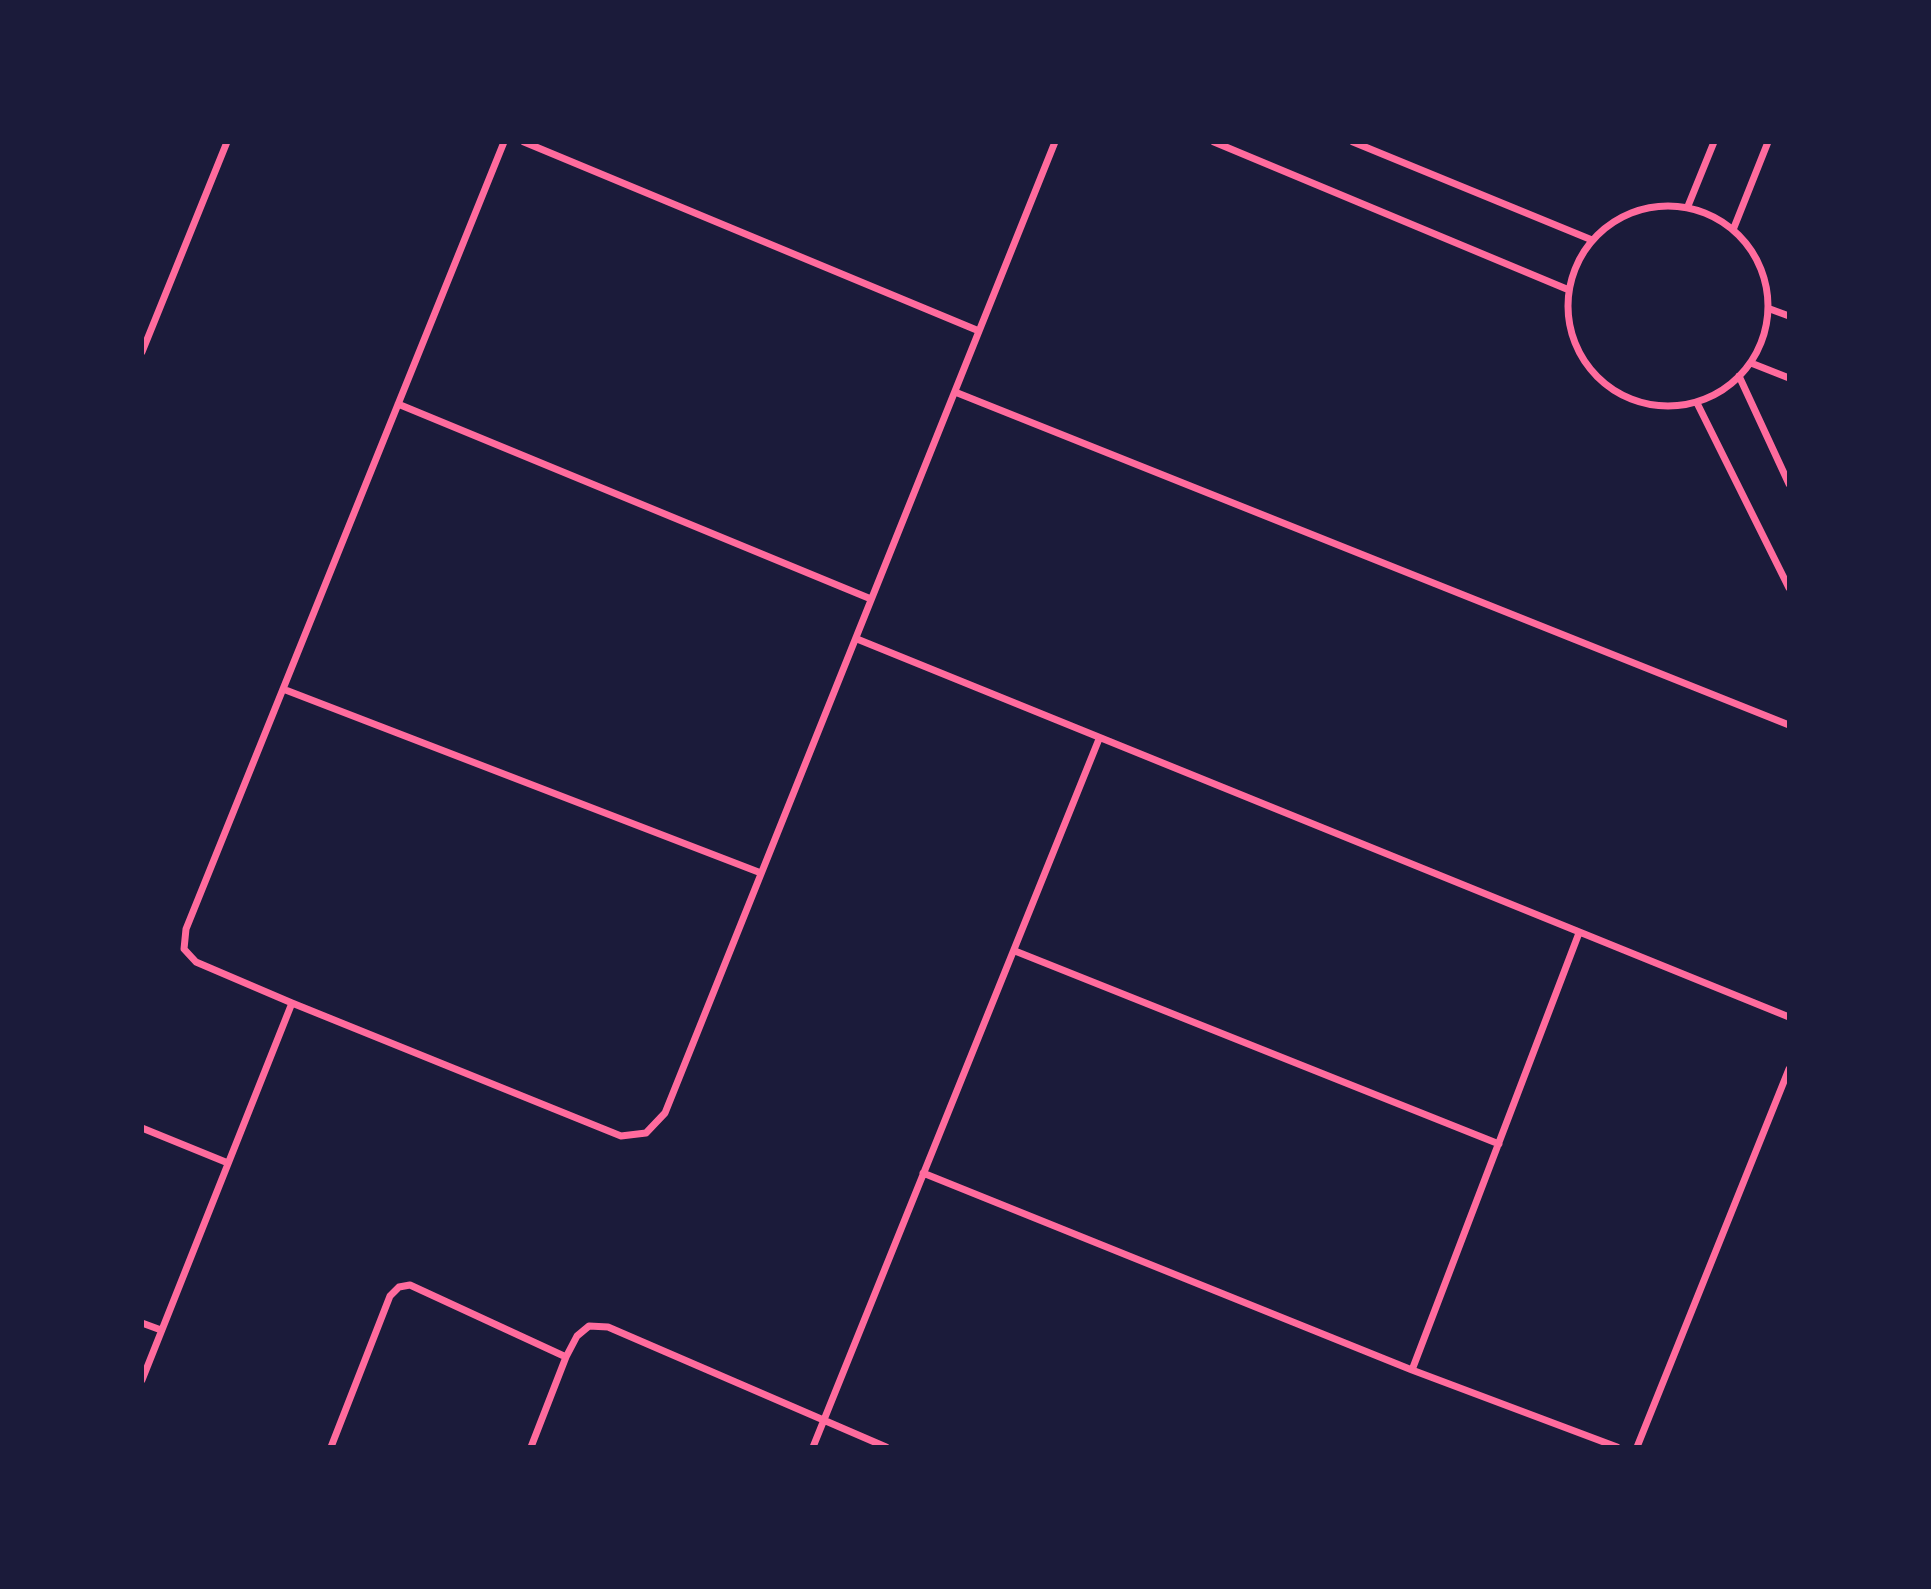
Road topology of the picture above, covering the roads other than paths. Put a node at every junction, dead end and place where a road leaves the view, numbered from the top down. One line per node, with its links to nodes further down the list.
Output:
1 (227, 142): 16 (street)
2 (504, 142): 22 (street)
3 (524, 142): 15 (street)
4 (1055, 142): 15 (street)
5 (1214, 142): 12 (street)
6 (1353, 142): 11 (street)
7 (1714, 142): 9 (street)
8 (1768, 142): 10 (street)
9 (1688, 206): 10 (street); 11 (street)
10 (1733, 230): 13 (street)
11 (1592, 240): 12 (street)
12 (1569, 290): 21 (street)
13 (1770, 309): 14 (street); 17 (street)
14 (1789, 316)
15 (979, 331): 20 (street)
16 (142, 352)
17 (1751, 363): 18 (street); 19 (street)
18 (1739, 376): 21 (street); 23 (street)
19 (1789, 378)
20 (955, 392): 25 (street); 28 (street)
21 (1698, 403): 24 (street)
22 (398, 404): 25 (street); 27 (street)
23 (1789, 484)
24 (1789, 588)
25 (871, 599): 26 (street)
26 (857, 639): 29 (street); 30 (street)
27 (283, 689): 30 (street); 33 (street)
28 (1789, 725)
29 (1099, 739): 31 (street); 32 (street)
30 (761, 873): 33 (street)
31 (1579, 933): 34 (street); 37 (street)
32 (1014, 951): 37 (street); 39 (street)
33 (292, 1003): 38 (street)
34 (1789, 1017)
35 (1789, 1069): 51 (street)
36 (142, 1128): 38 (street)
37 (1499, 1144): 43 (street)
38 (228, 1163): 41 (street)
39 (923, 1173): 43 (street); 45 (street)
40 (142, 1323): 41 (street)
41 (161, 1330): 44 (street)
42 (566, 1357): 45 (street); 46 (street); 47 (street)
43 (1412, 1370): 50 (street)
44 (142, 1380)
45 (822, 1422): 48 (street); 49 (street)
46 (331, 1447)
47 (531, 1447)
48 (813, 1447)
49 (886, 1447)
50 (1617, 1447)
51 (1637, 1447)

